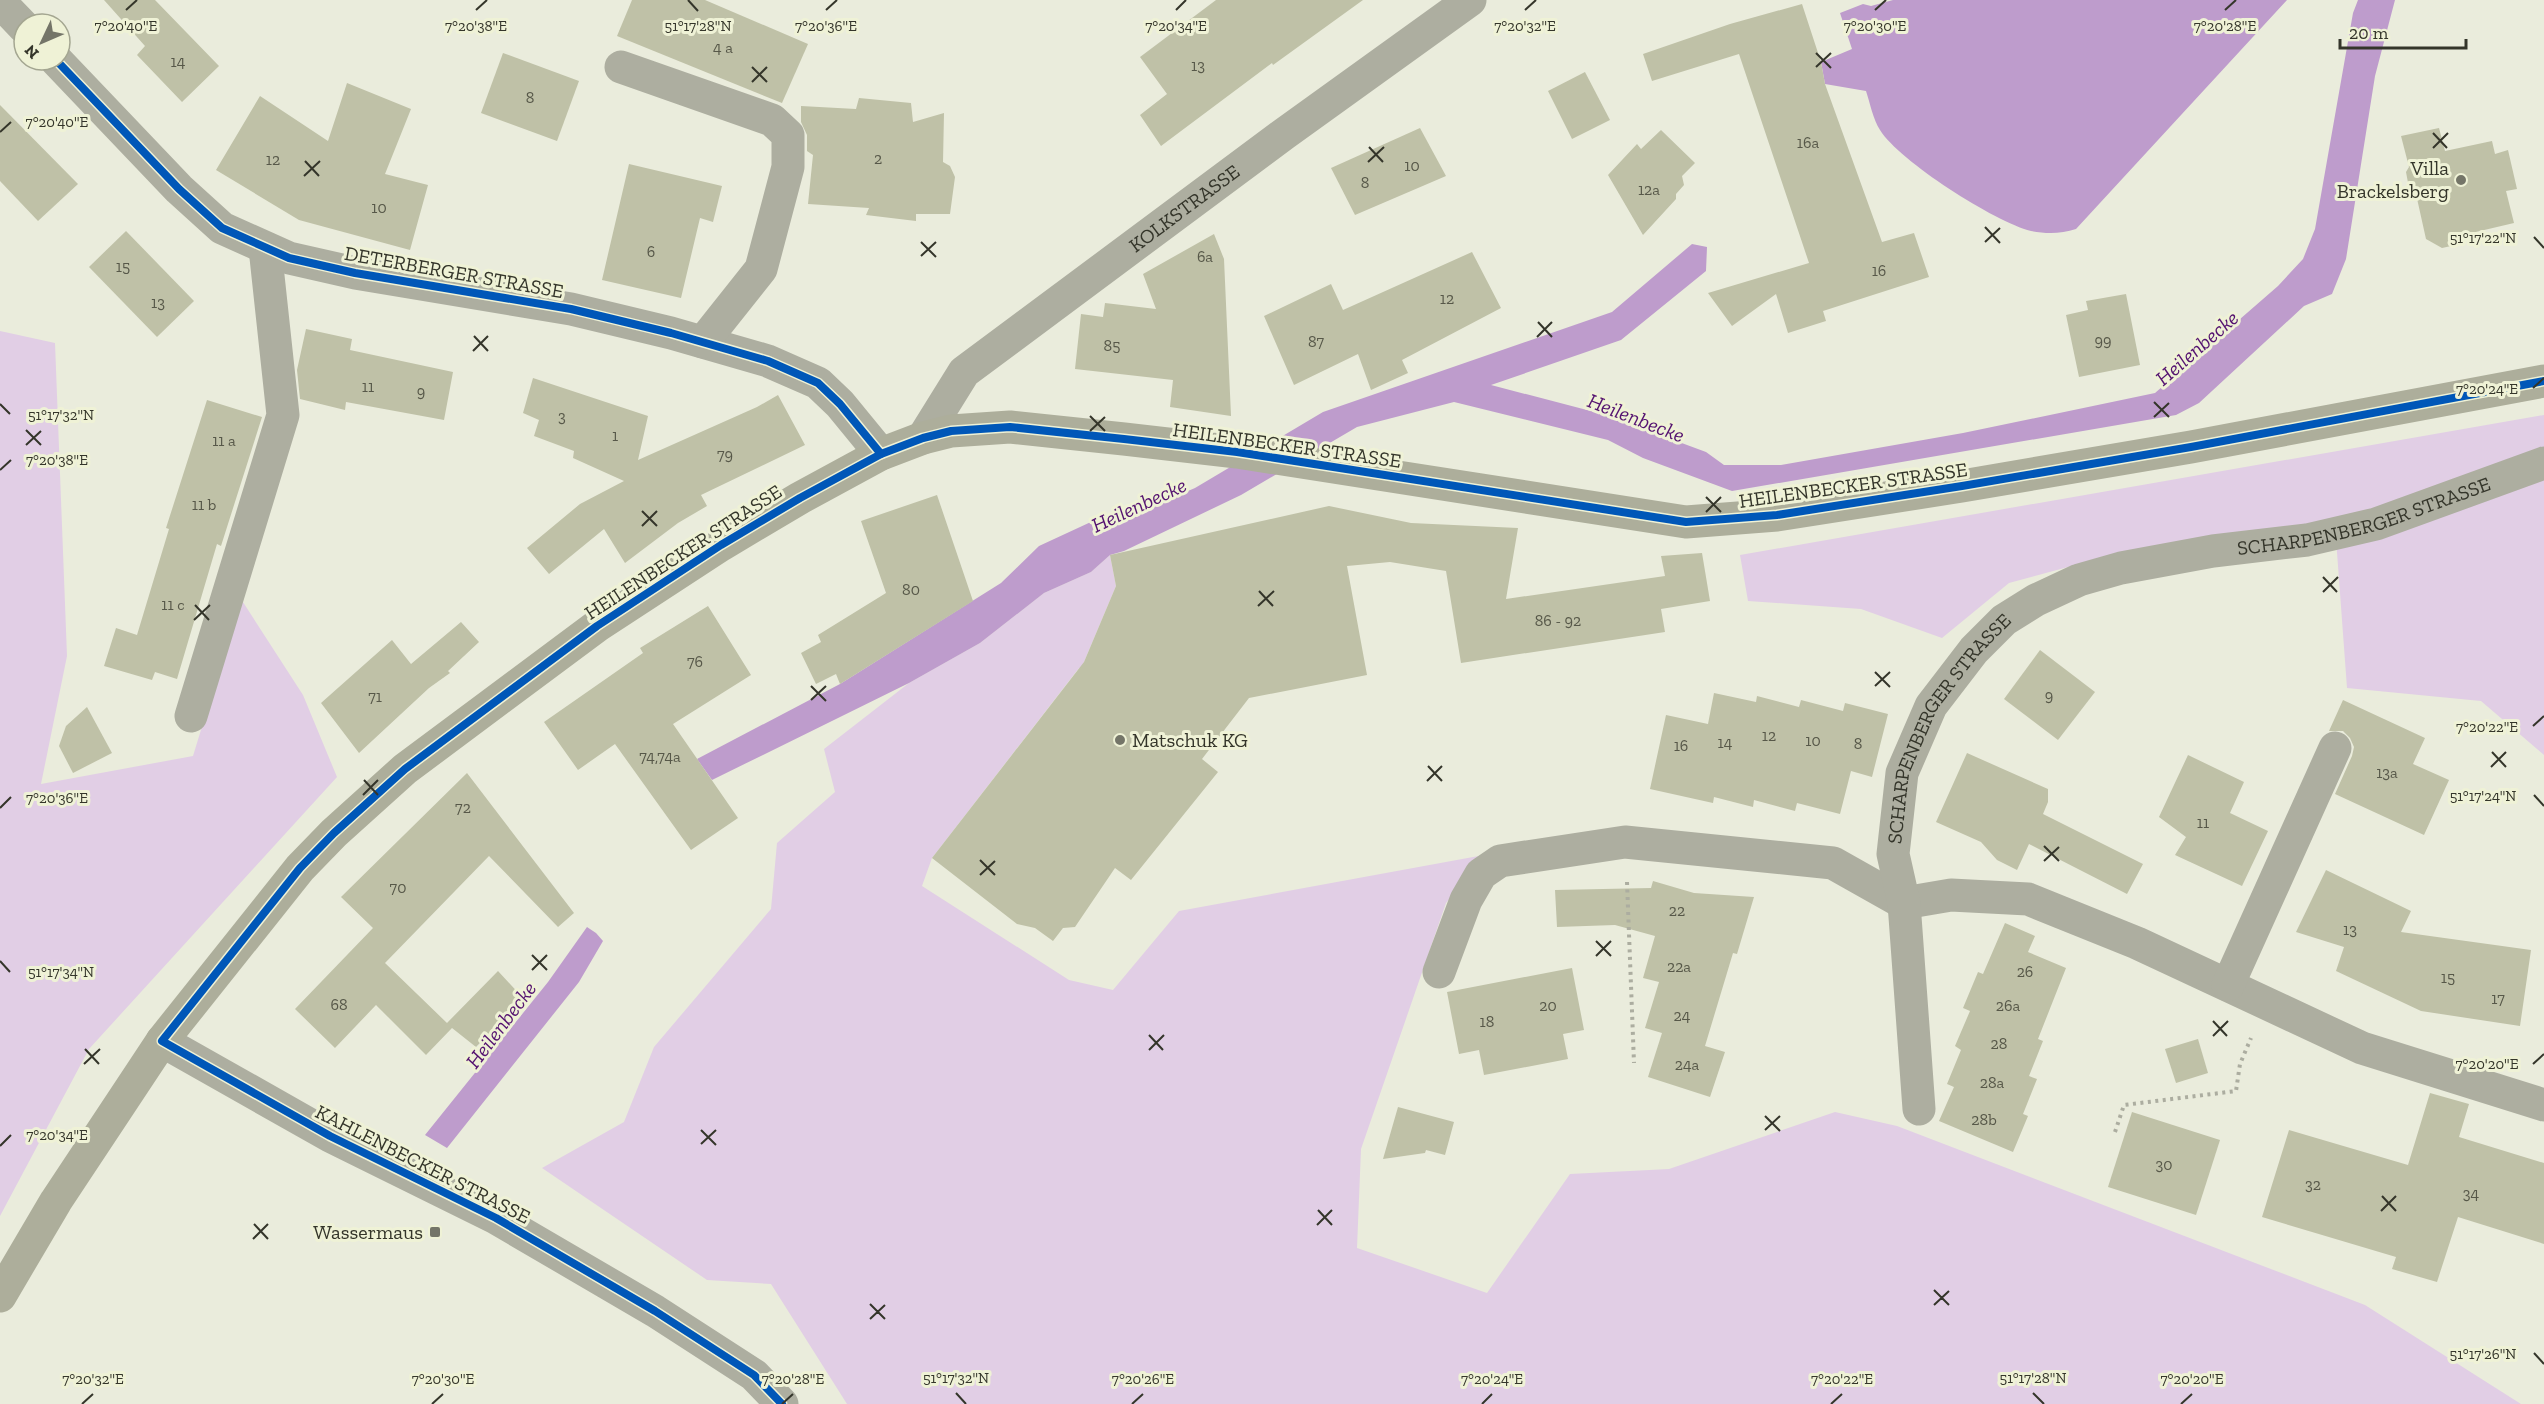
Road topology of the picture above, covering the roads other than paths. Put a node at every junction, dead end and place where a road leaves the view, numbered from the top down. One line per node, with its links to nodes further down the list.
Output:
1 (1470, 0): 9 (street, KOLKSTRASSE)
2 (0, 2): 3 (street)
3 (12, 14)
4 (621, 67): 7 (street)
5 (67, 72): 6 (street, DETERBERGER STRASSE)
6 (265, 248): 7 (street, DETERBERGER STRASSE); 12 (street)
7 (703, 342): 10 (street, DETERBERGER STRASSE)
8 (2544, 381): 9 (main road, HEILENBECKER STRASSE)
9 (923, 438): 10 (main road, HEILENBECKER STRASSE)
10 (881, 454): 17 (main road, HEILENBECKER STRASSE)
11 (2544, 464): 14 (street, SCHARPENBERGER STRASSE)
12 (191, 716)
13 (2335, 748): 16 (street)
14 (1905, 903): 15 (street); 16 (street); 19 (street, SCHARPENBERGER STRASSE)
15 (1439, 972)
16 (2228, 985): 18 (street)
17 (162, 1041): 20 (main road, HEILENBECKER STRASSE); 21 (street, KAHLENBECKER STRASSE)
18 (2544, 1105)
19 (1919, 1109)
20 (0, 1296)
21 (782, 1404)

